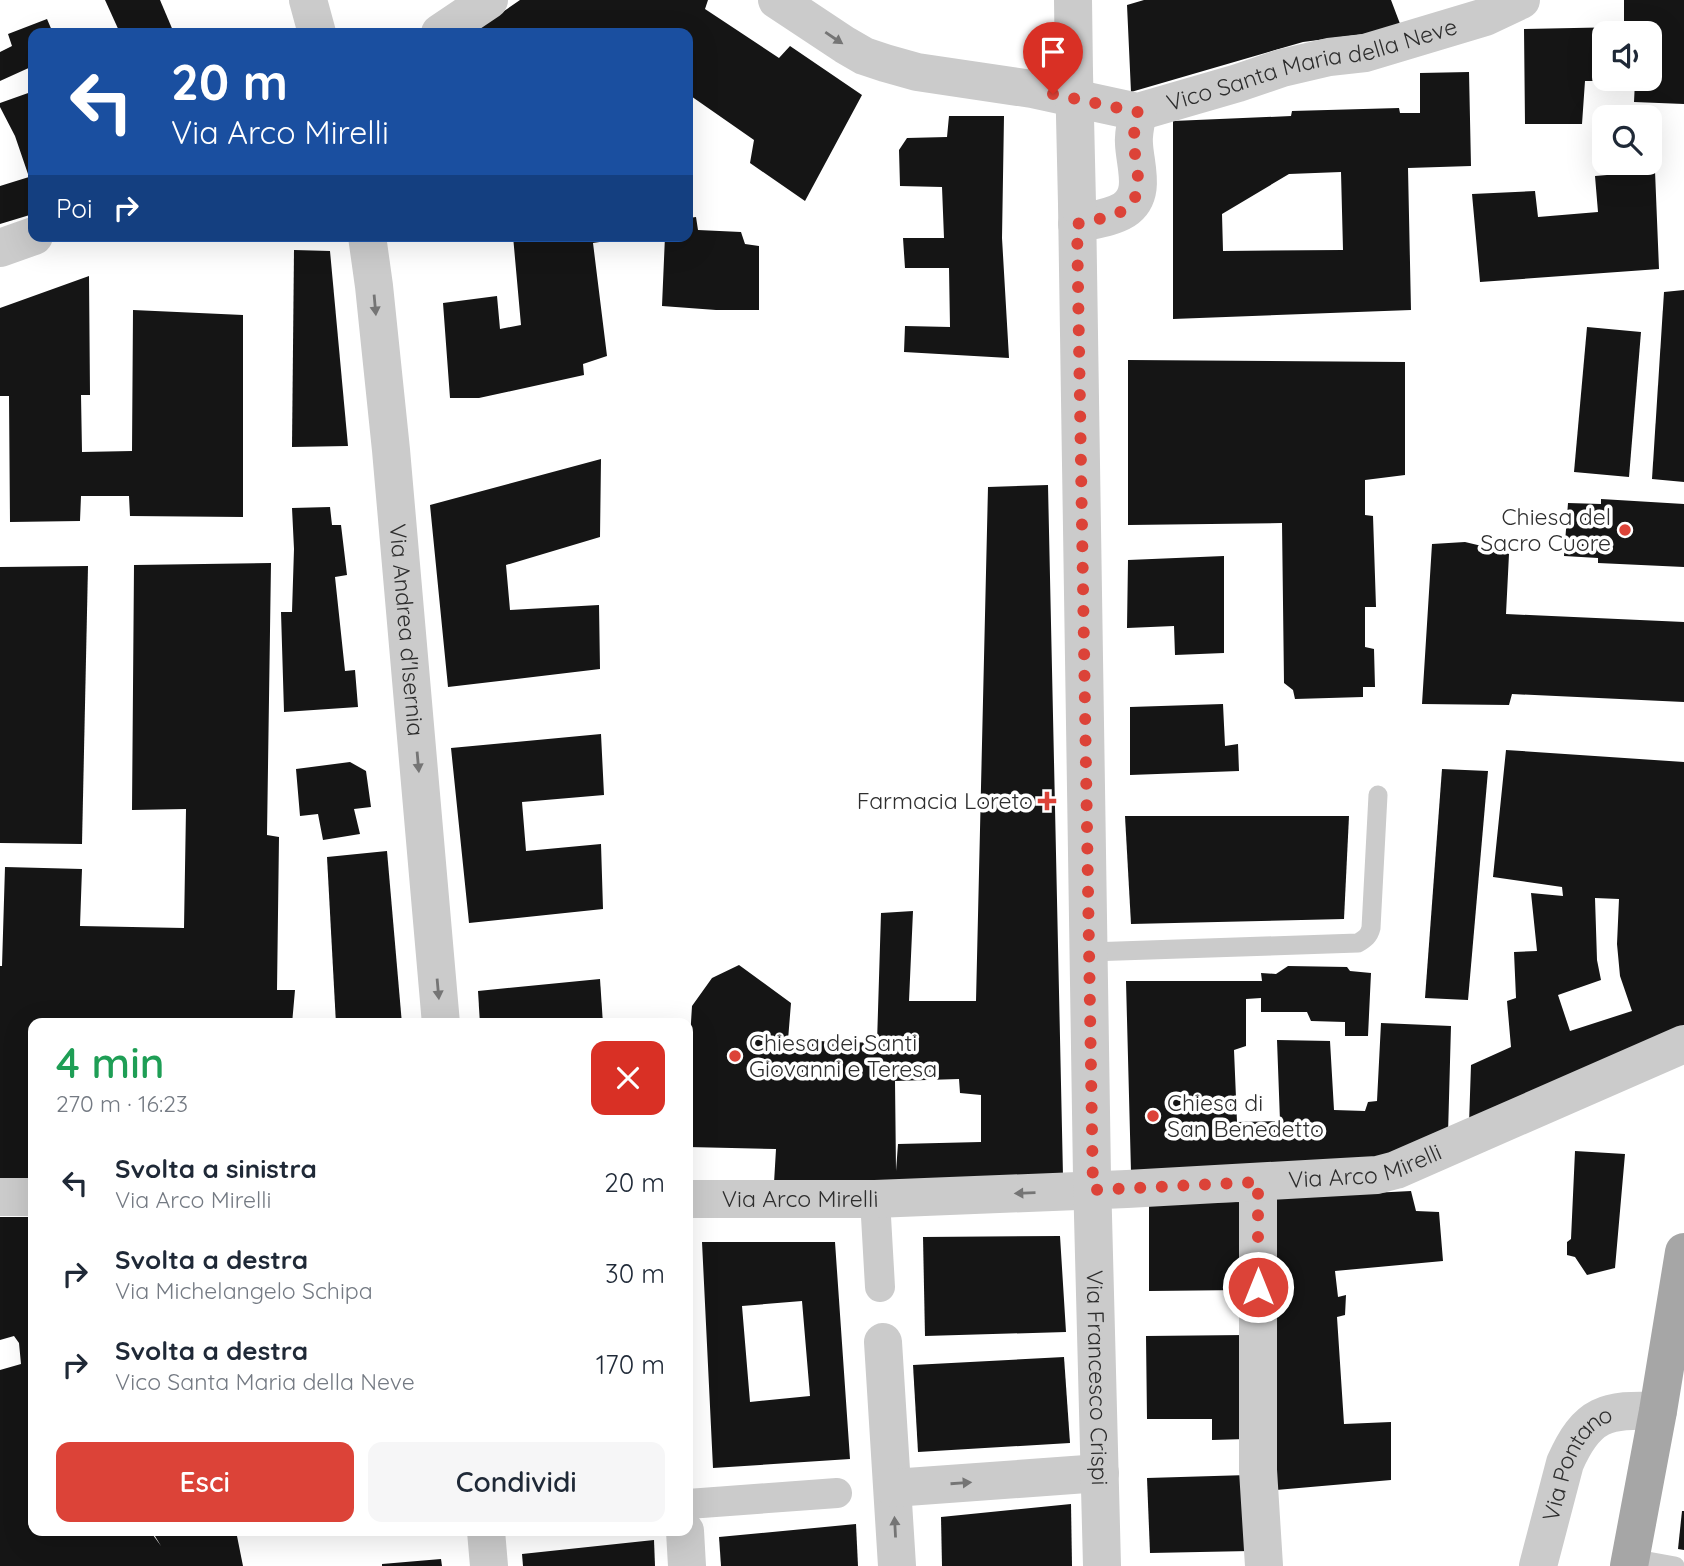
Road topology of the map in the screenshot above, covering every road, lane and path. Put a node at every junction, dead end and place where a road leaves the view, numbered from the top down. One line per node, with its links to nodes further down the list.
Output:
1 (308, 0): 6 (street)
2 (489, 0): 7 (street)
3 (777, 0): 8 (street, Vico Santa Maria della Neve, one-way to 8)
4 (1073, 0): 9 (street, Via Francesco Crispi, bridge)
5 (1521, 0): 8 (street, Vico Santa Maria della Neve)
6 (316, 28)
7 (447, 28)
8 (1138, 112): 9 (street, Vico Santa Maria della Neve)
9 (1077, 214): 14 (street, Via Francesco Crispi)
10 (28, 238): 12 (street)
11 (368, 242): 15 (street, Via Andrea d'Isernia, one-way to 15)
12 (0, 248)
13 (1378, 795): 14 (lane)
14 (1089, 952): 18 (street, Via Francesco Crispi)
15 (441, 1018)
16 (1684, 1044): 17 (street, Via Arco Mirelli)
17 (1258, 1182): 18 (street, Via Arco Mirelli); 38 (street)
18 (1093, 1190): 22 (street, Via Arco Mirelli, one-way to 22); 27 (street, Via Francesco Crispi)
19 (0, 1197): 20 (street)
20 (28, 1197)
21 (693, 1199): 22 (street, Via Arco Mirelli)
22 (875, 1199): 24 (street)
23 (1684, 1252): 26 (main road)
24 (880, 1287)
25 (883, 1342): 28 (street)
26 (1658, 1411): 33 (main road); 39 (street, Via Pontano)
27 (1100, 1473): 28 (street, one-way to 27); 37 (street, Via Francesco Crispi)
28 (893, 1488): 36 (street, one-way to 28)
29 (837, 1493): 30 (street)
30 (693, 1504)
31 (486, 1536): 34 (street)
32 (685, 1536): 35 (street)
33 (1630, 1562): 40 (lane)
34 (489, 1566)
35 (687, 1566)
36 (897, 1566)
37 (1102, 1566)
38 (1264, 1566)
39 (1538, 1566)
40 (1675, 1566)

